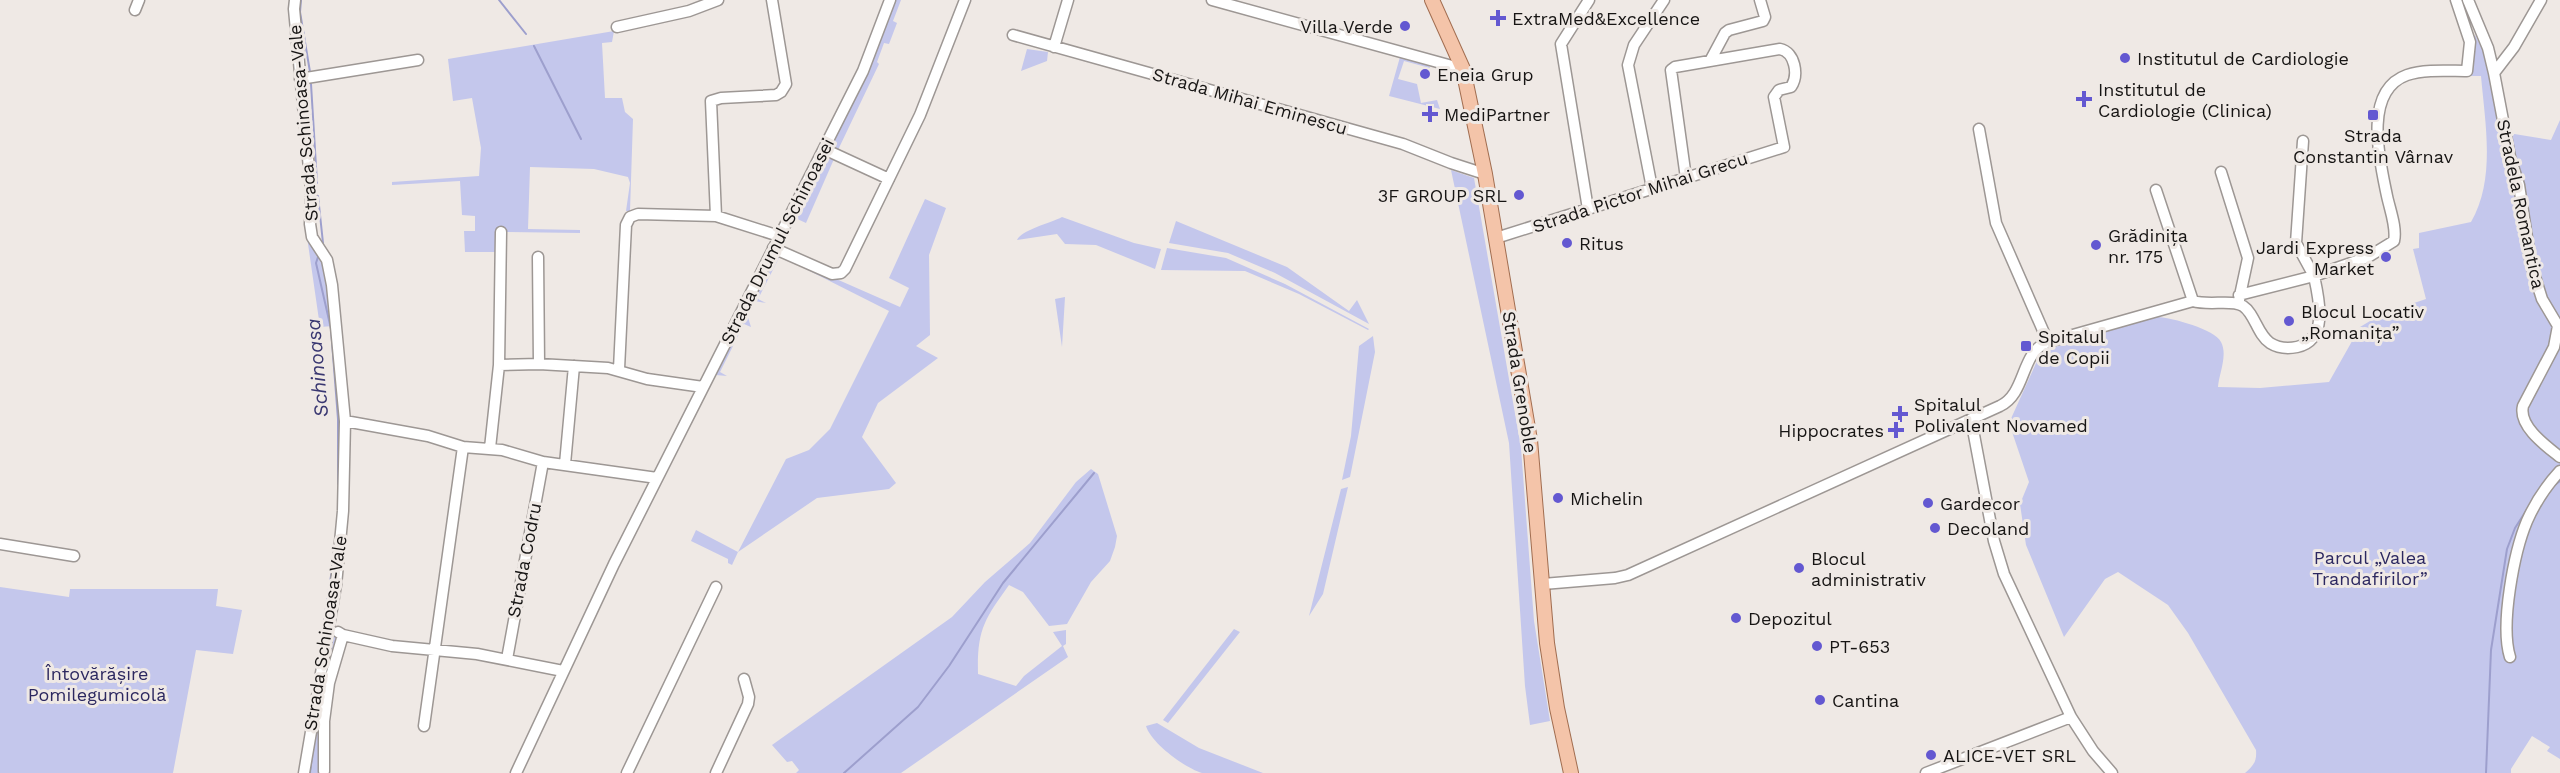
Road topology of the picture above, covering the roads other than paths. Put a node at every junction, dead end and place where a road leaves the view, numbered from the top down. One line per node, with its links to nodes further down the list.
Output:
1 (295, 0): 22 (street, Strada Schinoasa-Vale)
2 (718, 0): 15 (street)
3 (772, 0): 33 (street)
4 (890, 0): 25 (street, Strada Drumul Schinoasei)
5 (965, 0): 29 (street)
6 (1068, 0): 17 (street)
7 (1212, 0): 20 (street)
8 (1432, 0): 20 (main road, Strada Grenoble)
9 (1589, 0): 32 (street)
10 (1664, 0): 30 (street)
11 (1760, 0): 19 (street)
12 (2456, 0): 39 (street)
13 (2468, 0): 21 (street, Stradela Romantica)
14 (2541, 0): 21 (street)
15 (617, 27)
16 (1013, 34): 17 (street, Strada Mihai Eminescu)
17 (1054, 47): 27 (street, Strada Mihai Eminescu)
18 (418, 60): 22 (street)
19 (1710, 61): 28 (street); 28 (street, Strada Pictor Mihai Grecu)
20 (1463, 69): 27 (main road, Strada Grenoble)
21 (2494, 73): 52 (street, Stradela Romantica)
22 (300, 79): 49 (street, Strada Schinoasa-Vale)
23 (1979, 129): 42 (street)
24 (2303, 141): 39 (street)
25 (824, 149): 29 (street); 35 (street, Strada Drumul Schinoasei)
26 (2221, 172): 40 (street)
27 (1485, 174): 36 (main road, Strada Grenoble)
28 (1686, 178): 30 (street, Strada Pictor Mihai Grecu)
29 (889, 179): 37 (street)
30 (1652, 188): 32 (street, Strada Pictor Mihai Grecu)
31 (2156, 190): 41 (street)
32 (1588, 209): 36 (street, Strada Pictor Mihai Grecu)
33 (716, 216): 35 (street); 46 (street)
34 (501, 232): 44 (street)
35 (779, 236): 37 (street, Strada Drumul Schinoasei)
36 (1496, 238): 59 (main road, Strada Grenoble)
37 (773, 248): 47 (street, Strada Drumul Schinoasei)
38 (538, 257): 43 (street)
39 (2314, 276): 40 (street); 40 (street)
40 (2239, 299): 41 (street)
41 (2193, 301): 42 (street)
42 (2048, 342): 48 (street)
43 (538, 364): 44 (street); 45 (street)
44 (499, 366): 51 (street)
45 (574, 366): 46 (street); 54 (street)
46 (619, 369): 47 (street)
47 (703, 387): 56 (street, Strada Drumul Schinoasei)
48 (1971, 419): 59 (street); 68 (street)
49 (345, 421): 50 (street); 61 (street, Strada Schinoasa-Vale)
50 (463, 447): 51 (street); 63 (street)
51 (490, 448): 53 (street)
52 (2560, 457)
53 (543, 462): 54 (street); 65 (street, Strada Codru)
54 (565, 464): 56 (street)
55 (2560, 471): 64 (street)
56 (657, 478): 66 (street, Strada Drumul Schinoasei)
57 (0, 544): 58 (street)
58 (74, 556)
59 (1543, 584): 75 (main road, Strada Grenoble)
60 (716, 586): 73 (street)
61 (330, 627): 62 (street); 72 (street, Strada Schinoasa-Vale)
62 (343, 635): 63 (street); 70 (street)
63 (434, 651): 65 (street); 69 (street)
64 (2510, 657)
65 (507, 659): 66 (street)
66 (563, 671): 71 (street, Strada Drumul Schinoasei)
67 (744, 679): 74 (street)
68 (2071, 717): 76 (street); 77 (street)
69 (424, 726)
70 (324, 771)
71 (519, 772)
72 (304, 773)
73 (627, 773)
74 (716, 773)
75 (1571, 773)
76 (1926, 773)
77 (2112, 773)

